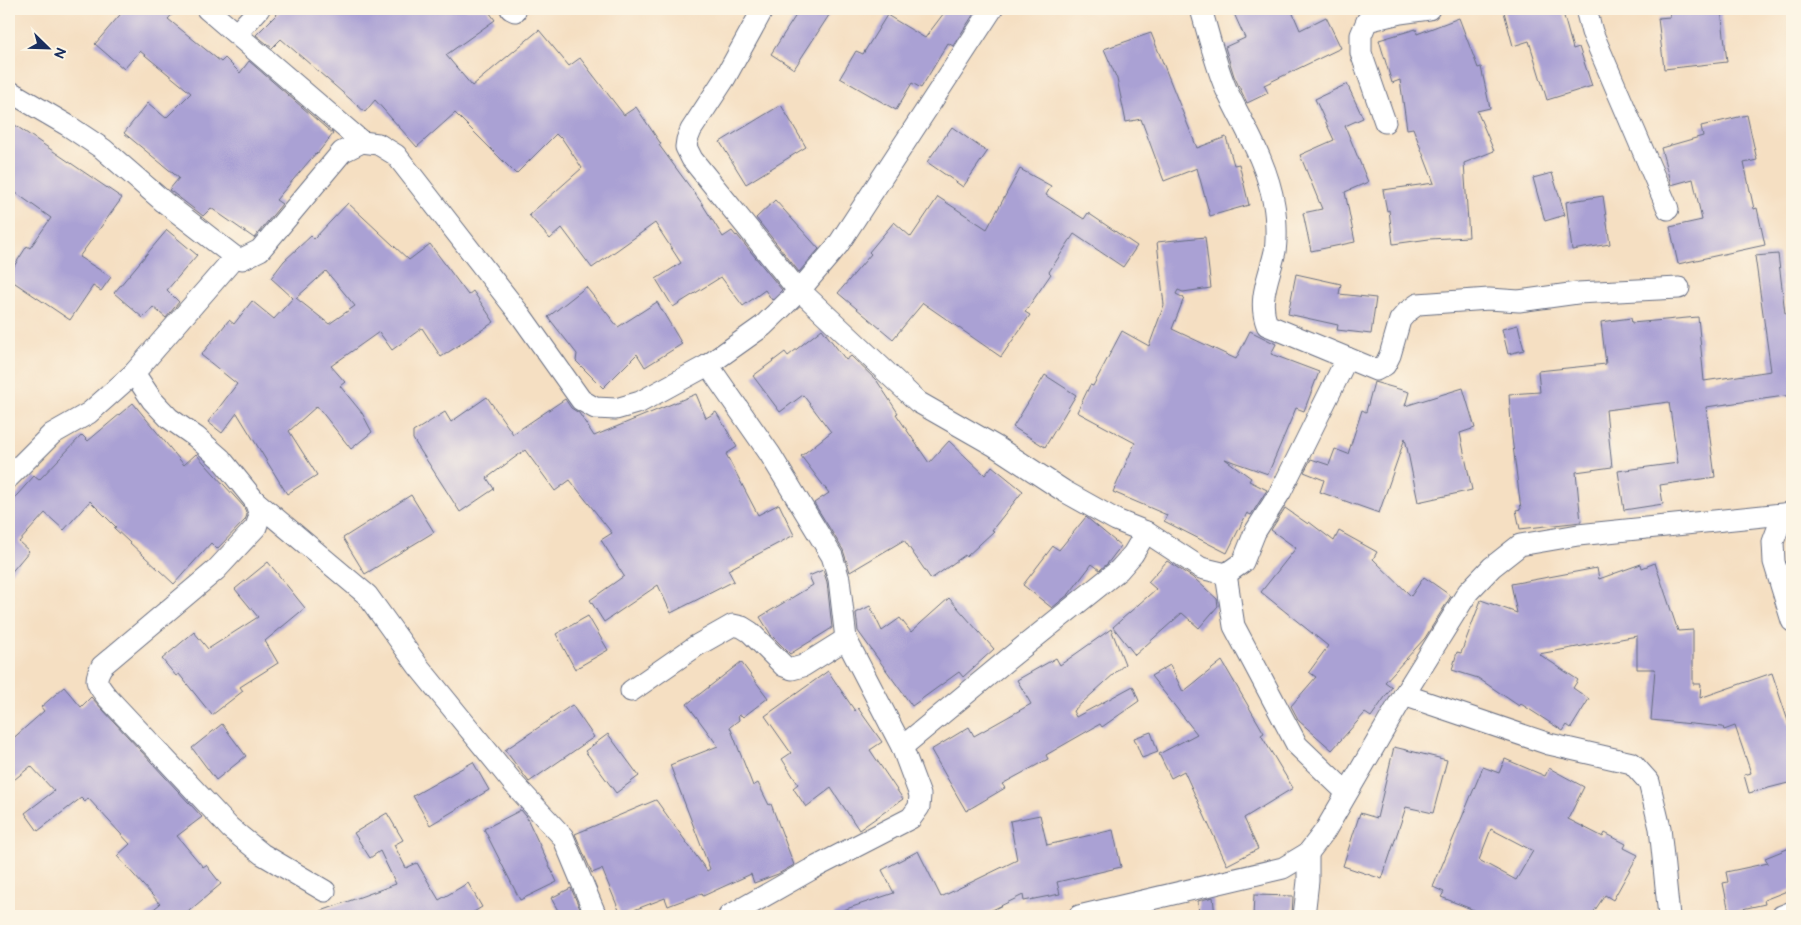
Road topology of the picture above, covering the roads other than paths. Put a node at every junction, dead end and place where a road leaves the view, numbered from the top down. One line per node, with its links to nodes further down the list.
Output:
1 (207, 9): 8 (street)
2 (259, 9): 8 (street)
3 (763, 9): 15 (street)
4 (992, 9): 15 (street)
5 (1200, 9): 16 (street)
6 (1429, 9): 10 (street)
7 (1586, 9): 12 (street)
8 (236, 33): 11 (street)
9 (9, 91): 13 (street)
10 (1385, 122)
11 (362, 142): 13 (street); 17 (street)
12 (1668, 208)
13 (235, 257): 18 (street)
14 (1679, 288): 16 (street)
15 (799, 291): 17 (street); 22 (street)
16 (1347, 358): 23 (street)
17 (708, 365): 25 (street)
18 (134, 373): 19 (street); 20 (street)
19 (9, 477)
20 (255, 501): 31 (street); 33 (street)
21 (1788, 514): 24 (street); 27 (street)
22 (1146, 532): 23 (street); 28 (street)
23 (1226, 574): 29 (street)
24 (1792, 621)
25 (846, 639): 26 (street); 28 (street)
26 (631, 691)
27 (1404, 695): 29 (street); 37 (street)
28 (902, 747): 34 (street)
29 (1346, 792): 30 (street)
30 (1308, 853): 35 (street); 36 (street)
31 (325, 891)
32 (1792, 912): 38 (street)
33 (596, 916)
34 (728, 916)
35 (1080, 916)
36 (1304, 916)
37 (1669, 916)
38 (1782, 916)

